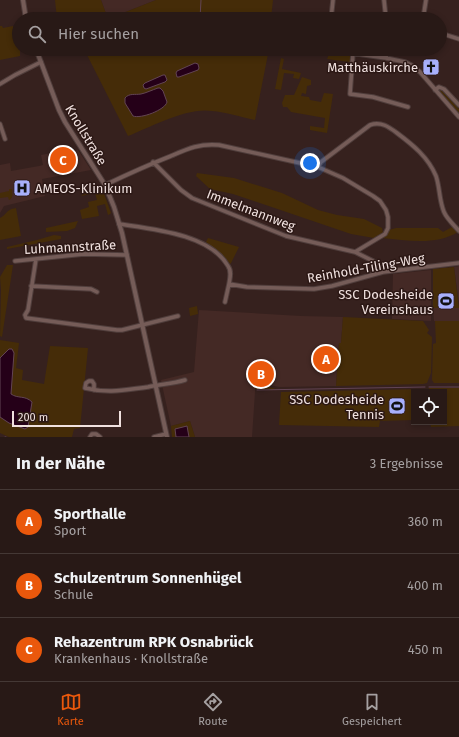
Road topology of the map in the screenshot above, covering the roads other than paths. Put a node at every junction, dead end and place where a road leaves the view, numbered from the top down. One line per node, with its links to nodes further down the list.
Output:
1 (23, 0): 5 (street)
2 (333, 0): 6 (street)
3 (384, 0): 7 (street)
4 (426, 0): 8 (street)
5 (25, 12)
6 (332, 12)
7 (385, 12)
8 (424, 12)
9 (447, 35): 10 (street)
10 (459, 39)
11 (39, 56): 15 (street, Knollstraße)
12 (353, 56): 19 (street)
13 (373, 56): 14 (street)
14 (386, 58): 17 (street)
15 (41, 62): 16 (street); 25 (street, Knollstraße)
16 (0, 84)
17 (435, 90): 18 (street); 20 (street)
18 (459, 105)
19 (408, 107)
20 (459, 117)
21 (0, 124): 22 (street)
22 (6, 140)
23 (153, 162): 24 (street); 25 (street); 28 (street, Immelmannweg)
24 (318, 167): 27 (street); 28 (street)
25 (104, 185): 26 (street, Knollstraße)
26 (119, 224): 29 (street, Knollstraße); 34 (street)
27 (459, 231)
28 (355, 252): 33 (street, Immelmannweg)
29 (127, 255): 30 (street, Luhmannstraße); 39 (street, Knollstraße)
30 (36, 259): 31 (street, Luhmannstraße); 35 (street)
31 (15, 260)
32 (459, 263): 33 (street, Reinhold-Tiling-Weg)
33 (383, 272): 34 (street, Reinhold-Tiling-Weg)
34 (229, 284): 37 (street)
35 (32, 286): 36 (street); 39 (street)
36 (97, 292)
37 (225, 302)
38 (178, 316): 39 (street)
39 (142, 324): 41 (street, Knollstraße)
40 (185, 380): 41 (street)
41 (156, 386): 42 (street); 43 (street, Knollstraße)
42 (94, 390)
43 (167, 436): 46 (street)
44 (90, 437): 45 (street)
45 (100, 437)
46 (154, 437)

